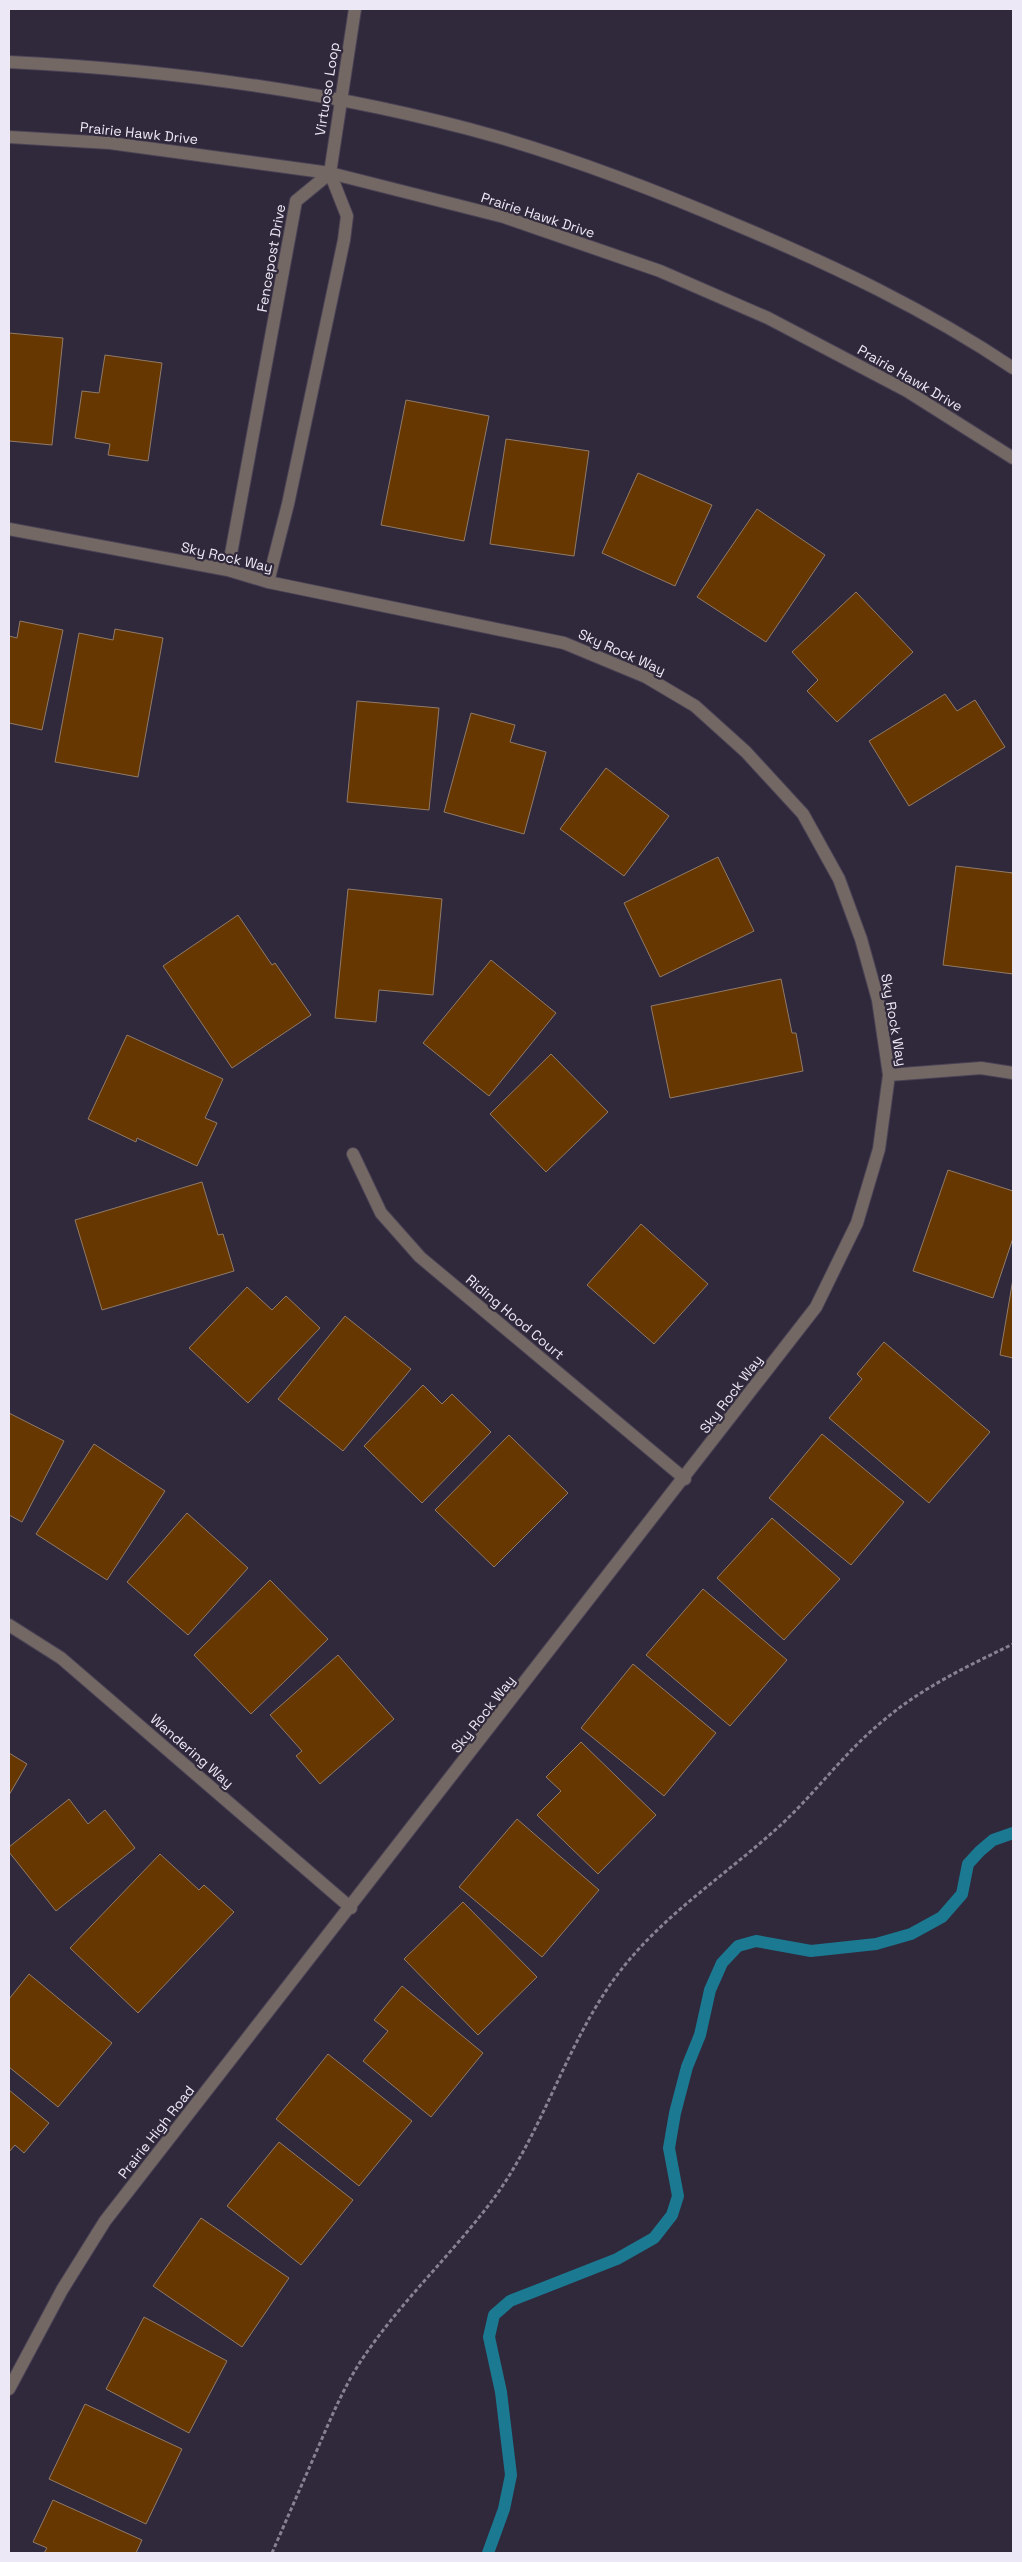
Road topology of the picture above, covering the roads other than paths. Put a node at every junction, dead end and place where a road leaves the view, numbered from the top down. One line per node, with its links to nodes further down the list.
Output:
1 (355, 9): 3 (street, Virtuoso Loop)
2 (9, 62): 3 (street)
3 (340, 100): 5 (street, Virtuoso Loop); 6 (street)
4 (9, 137): 5 (street, Prairie Hawk Drive)
5 (330, 173): 7 (street, Prairie Hawk Drive); 9 (street, Fencepost Drive); 10 (street)
6 (1013, 368)
7 (1013, 458)
8 (9, 529): 9 (street, Sky Rock Way)
9 (228, 570): 10 (street, Sky Rock Way)
10 (268, 582): 12 (street, Sky Rock Way)
11 (1013, 1073): 12 (street)
12 (889, 1075): 14 (street, Sky Rock Way)
13 (352, 1154): 14 (street, Riding Hood Court)
14 (685, 1479): 16 (street, Sky Rock Way)
15 (9, 1624): 16 (street, Wandering Way)
16 (350, 1908): 17 (street, Prairie High Road)
17 (9, 2389)

